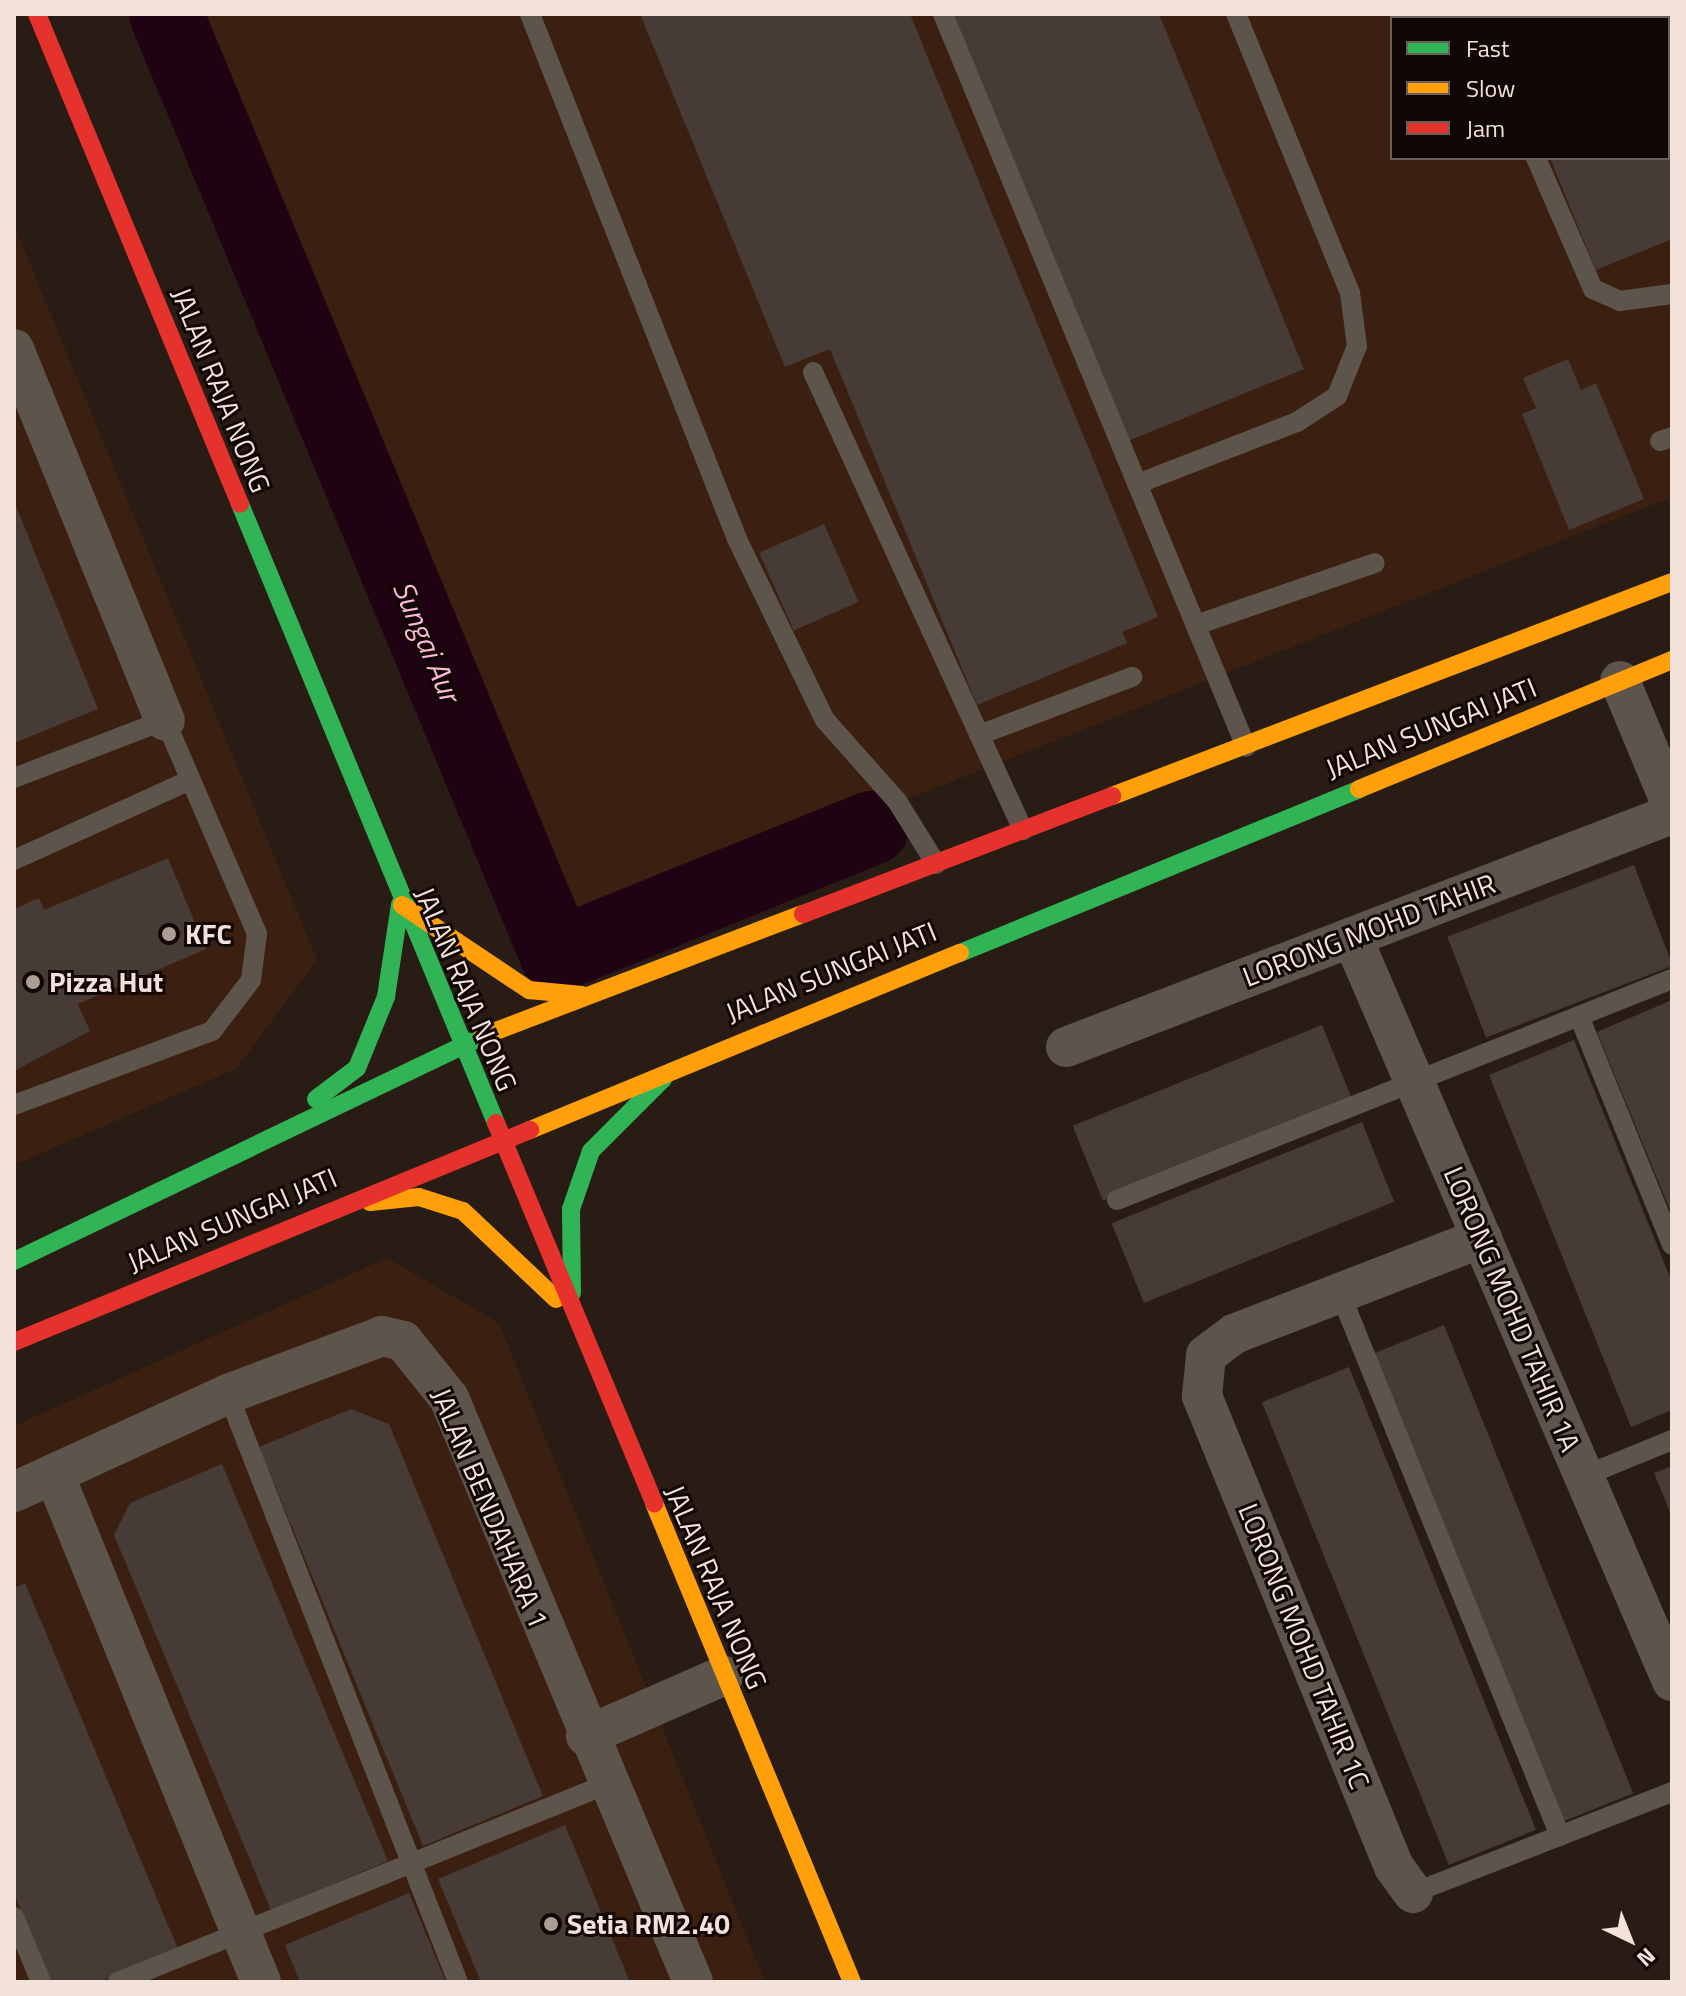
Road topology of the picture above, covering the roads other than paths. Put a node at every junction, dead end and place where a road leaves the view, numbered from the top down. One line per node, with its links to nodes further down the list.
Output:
1 (37, 14): 26 (main road, JALAN RAJA NONG)
2 (530, 14): 25 (lane)
3 (943, 14): 9 (lane)
4 (1236, 14): 9 (lane)
5 (1537, 160): 6 (lane)
6 (1672, 294)
7 (14, 349): 16 (street)
8 (813, 372): 17 (lane)
9 (1137, 484): 12 (lane)
10 (1375, 563): 12 (lane)
11 (1672, 582): 18 (main road, JALAN SUNGAI JATI)
12 (1196, 625): 18 (lane)
13 (1672, 660): 15 (main road, JALAN SUNGAI JATI)
14 (1132, 677): 17 (lane)
15 (1620, 681): 21 (street); 33 (main road, JALAN SUNGAI JATI)
16 (165, 720): 19 (lane); 20 (lane)
17 (979, 735): 23 (lane)
18 (1246, 747): 23 (main road, JALAN SUNGAI JATI)
19 (14, 778)
20 (188, 781): 24 (lane); 35 (lane)
21 (1672, 806)
22 (1672, 814): 27 (street, LORONG MOHD TAHIR)
23 (1023, 830): 25 (main road, JALAN SUNGAI JATI)
24 (14, 860)
25 (936, 864): 29 (main road, JALAN SUNGAI JATI)
26 (400, 904): 29 (main road); 31 (main road, JALAN RAJA NONG); 37 (main road)
27 (1352, 937): 32 (street, LORONG MOHD TAHIR); 34 (street, LORONG MOHD TAHIR 1A)
28 (1672, 979): 30 (lane)
29 (592, 996): 31 (main road, JALAN SUNGAI JATI)
30 (1579, 1016): 34 (lane); 41 (lane)
31 (462, 1044): 36 (main road, JALAN RAJA NONG); 37 (main road, JALAN SUNGAI JATI)
32 (1066, 1047)
33 (679, 1064): 36 (main road, JALAN SUNGAI JATI); 44 (main road)
34 (1414, 1082): 38 (lane); 40 (street, LORONG MOHD TAHIR 1A)
35 (14, 1105)
36 (497, 1138): 39 (main road, JALAN SUNGAI JATI); 44 (main road, JALAN RAJA NONG)
37 (257, 1144): 42 (main road, JALAN SUNGAI JATI)
38 (1117, 1200)
39 (339, 1205): 44 (main road); 45 (main road, JALAN SUNGAI JATI)
40 (1482, 1238): 43 (street); 49 (street, LORONG MOHD TAHIR 1A)
41 (1672, 1245)
42 (14, 1261)
43 (1340, 1293): 56 (lane); 58 (street, LORONG MOHD TAHIR 1C)
44 (572, 1315): 51 (main road, JALAN RAJA NONG)
45 (14, 1342)
46 (228, 1394): 48 (street, JALAN BENDAHARA 1); 53 (street, JALAN BENDAHARA 1); 57 (lane)
47 (1672, 1440): 49 (lane)
48 (54, 1474): 50 (street, JALAN BENDAHARA 1); 60 (street)
49 (1584, 1476): 52 (street, LORONG MOHD TAHIR 1A)
50 (14, 1492)
51 (723, 1676): 53 (street); 66 (main road, JALAN RAJA NONG)
52 (1672, 1681)
53 (586, 1736): 54 (street, JALAN BENDAHARA 1)
54 (607, 1784): 57 (lane); 65 (street, JALAN BENDAHARA 1)
55 (1672, 1792): 56 (lane)
56 (1560, 1836): 58 (lane)
57 (412, 1863): 60 (lane); 64 (lane)
58 (1413, 1893)
59 (14, 1917): 61 (lane)
60 (241, 1933): 62 (lane); 63 (street)
61 (41, 1982)
62 (118, 1982)
63 (261, 1982)
64 (458, 1982)
65 (693, 1982)
66 (852, 1982)

